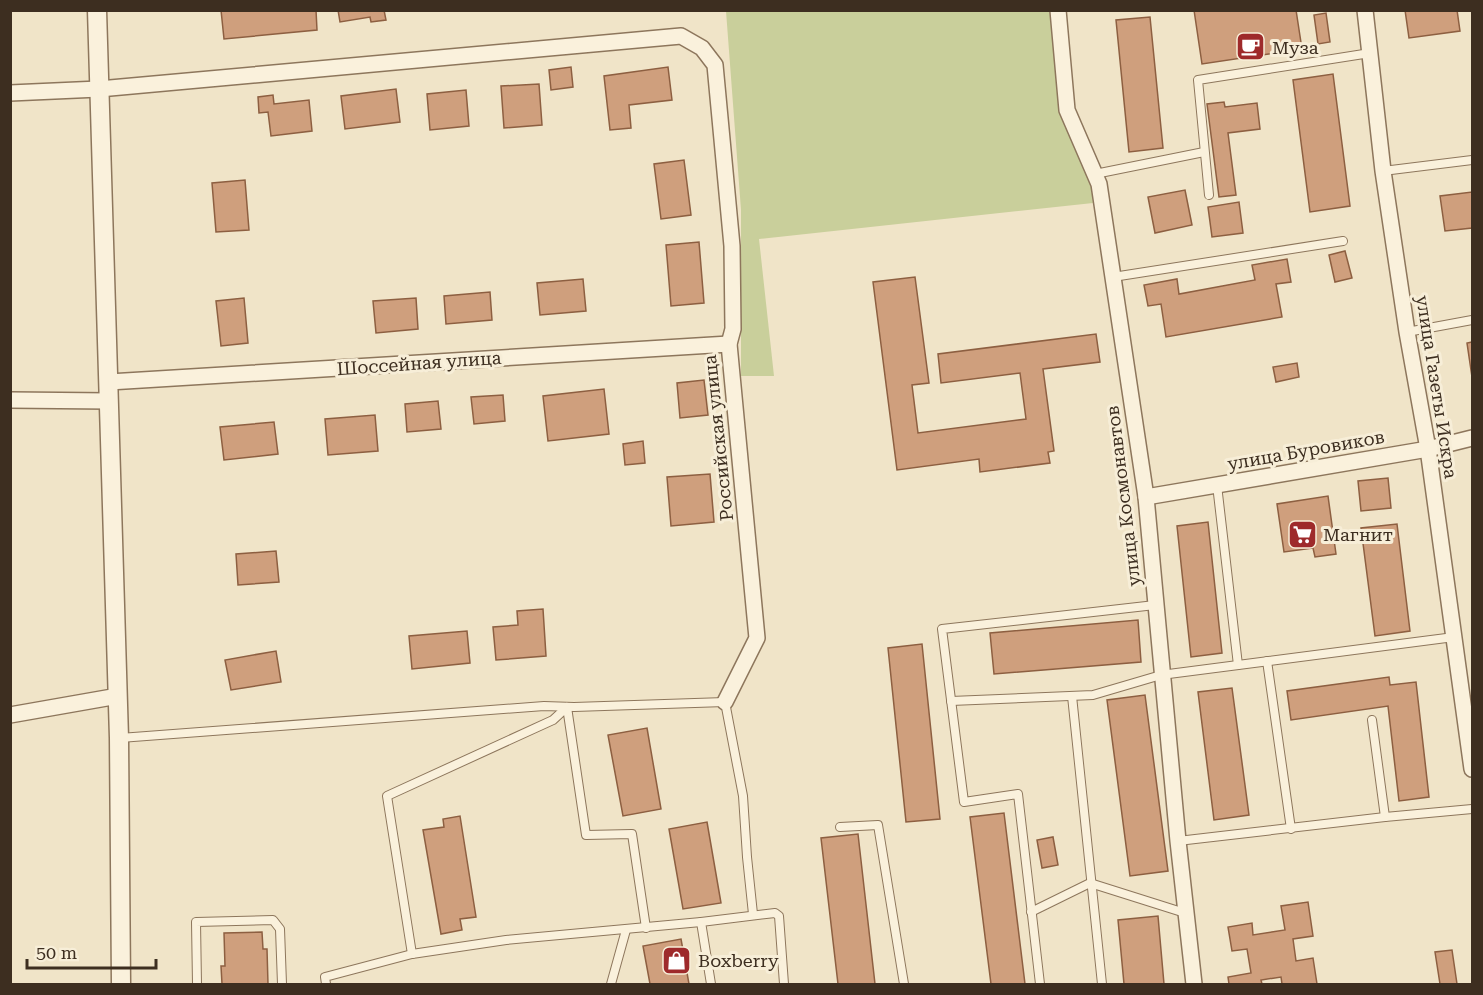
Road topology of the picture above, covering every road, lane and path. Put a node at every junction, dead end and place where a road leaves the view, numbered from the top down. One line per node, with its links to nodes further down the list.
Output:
1 (97, 10): 5 (street)
2 (1058, 10): 10 (street, улица Космонавтов)
3 (1365, 10): 4 (street, улица Газеты Искра)
4 (1371, 52): 7 (lane); 9 (street, улица Газеты Искра)
5 (99, 89): 6 (street); 16 (street, Российская улица); 17 (street)
6 (10, 93)
7 (1204, 152): 10 (lane); 11 (lane)
8 (1473, 160): 9 (lane)
9 (1383, 171): 15 (street, улица Газеты Искра)
10 (1095, 174): 13 (street, улица Космонавтов)
11 (1209, 195)
12 (1342, 241): 13 (lane)
13 (1113, 277): 23 (street, улица Космонавтов)
14 (1473, 320): 15 (lane)
15 (1407, 332): 21 (street, улица Газеты Искра)
16 (729, 344): 17 (street, Шоссейная улица); 32 (street, Российская улица)
17 (109, 382): 19 (street)
18 (10, 400): 19 (street)
19 (109, 401): 29 (street)
20 (1473, 438): 21 (street, улица Буровиков)
21 (1428, 449): 22 (street, улица Буровиков); 25 (street, улица Газеты Искра)
22 (1217, 485): 23 (street, улица Буровиков); 27 (lane)
23 (1146, 497): 24 (street, улица Космонавтов)
24 (1155, 605): 28 (street, улица Космонавтов); 31 (lane)
25 (1454, 637): 26 (lane); 37 (street, улица Газеты Искра)
26 (1267, 661): 27 (lane); 41 (lane)
27 (1238, 665): 28 (lane)
28 (1161, 675): 30 (lane); 42 (street, улица Космонавтов)
29 (118, 696): 34 (street); 36 (street)
30 (1072, 696): 31 (lane); 43 (lane)
31 (951, 701): 44 (lane)
32 (725, 702): 33 (lane); 46 (lane)
33 (567, 707): 36 (lane); 48 (lane); 50 (lane)
34 (10, 715)
35 (1372, 720): 39 (lane)
36 (119, 738): 51 (street)
37 (1473, 769)
38 (1473, 809): 39 (lane)
39 (1385, 817): 41 (lane)
40 (840, 827): 58 (lane)
41 (1291, 829): 42 (lane)
42 (1178, 841): 45 (street, улица Космонавтов)
43 (1090, 883): 44 (lane); 45 (lane); 60 (lane)
44 (1031, 912): 59 (lane)
45 (1185, 913): 61 (street, улица Космонавтов)
46 (753, 914): 47 (lane); 57 (lane)
47 (701, 922): 48 (lane); 56 (lane)
48 (646, 928): 49 (lane)
49 (626, 930): 50 (lane); 55 (lane)
50 (412, 954): 54 (lane)
51 (121, 984)
52 (197, 984): 53 (lane)
53 (282, 984)
54 (326, 984)
55 (611, 984)
56 (711, 984)
57 (784, 984)
58 (904, 984)
59 (1040, 984)
60 (1102, 984)
61 (1194, 984)

